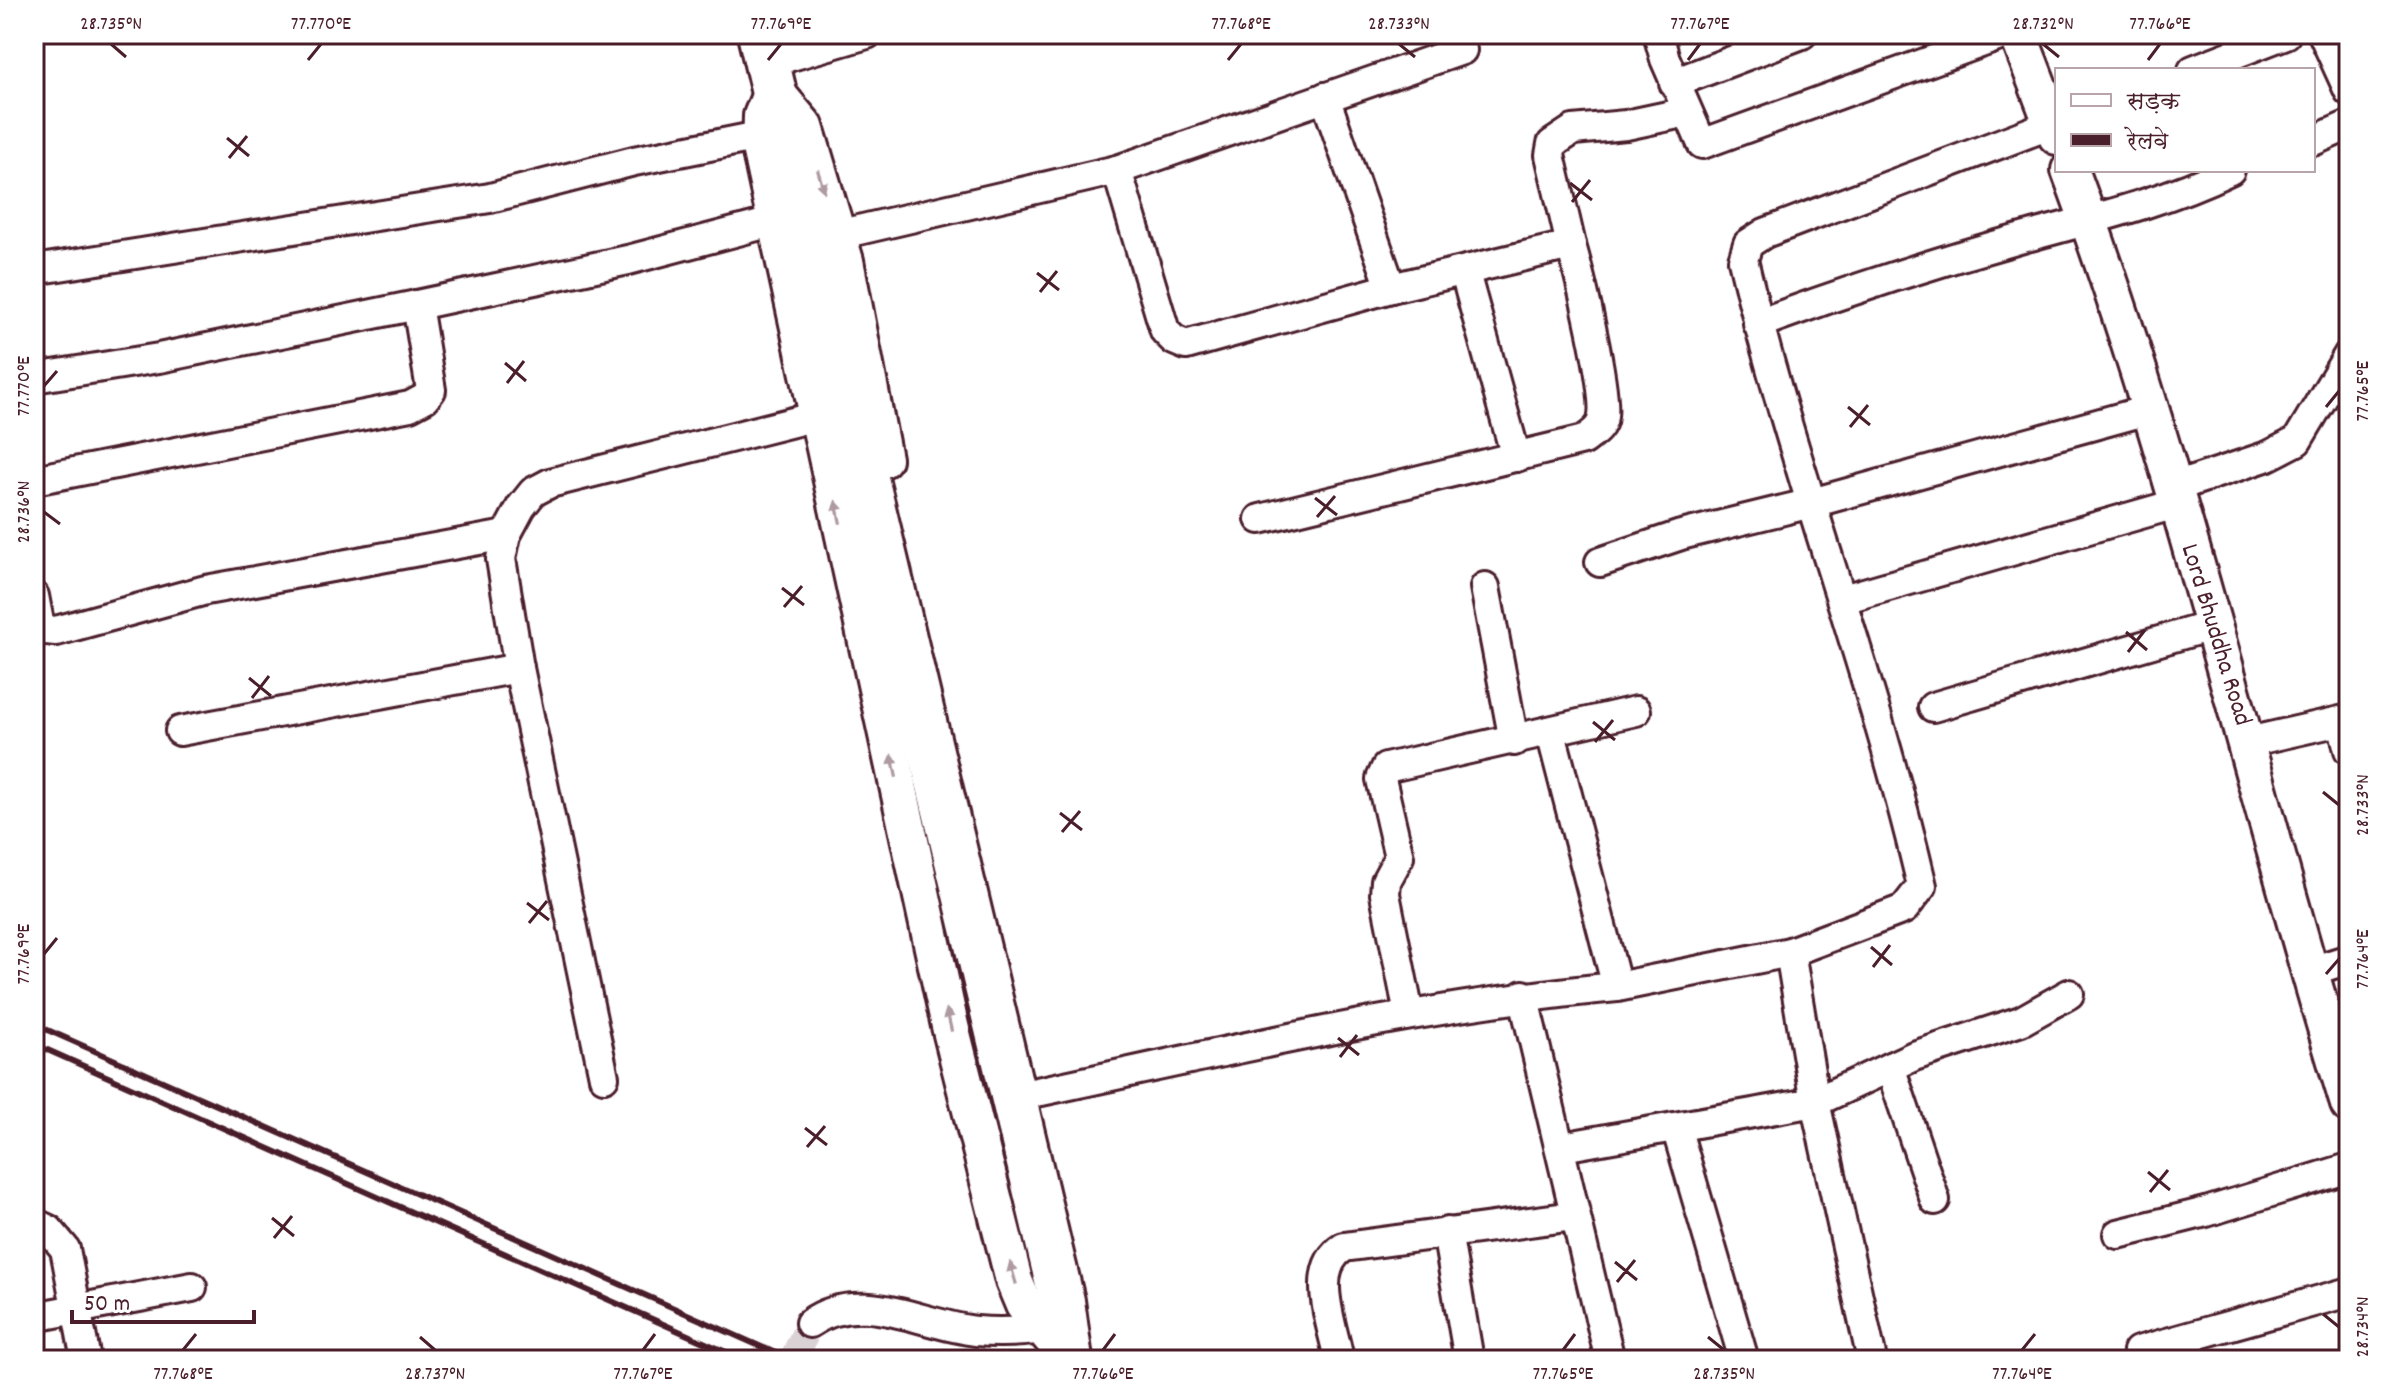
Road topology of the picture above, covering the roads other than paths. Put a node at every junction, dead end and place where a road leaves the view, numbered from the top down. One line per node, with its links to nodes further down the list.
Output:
1 (867, 34): 9 (street)
2 (1658, 34): 11 (street)
3 (1802, 34): 11 (street)
4 (2005, 34): 14 (street)
5 (2018, 34): 15 (street)
6 (2286, 34): 10 (street)
7 (2323, 34): 12 (street)
8 (1462, 50): 13 (street)
9 (767, 62): 18 (street); 25 (street, one-way to 25); 81 (main road)
10 (2198, 68)
11 (1674, 83): 14 (street)
12 (2349, 91)
13 (1325, 97): 20 (street); 29 (street)
14 (1687, 112): 26 (street)
15 (2055, 125)
16 (2349, 125): 19 (street)
17 (2055, 127): 31 (street)
18 (759, 136): 23 (street); 27 (street)
19 (2315, 140)
20 (1117, 170): 25 (street); 29 (street)
21 (2071, 172): 24 (street, Lord Bhuddha Road)
22 (2226, 172): 24 (street)
23 (776, 221): 30 (street); 35 (street)
24 (2089, 221): 31 (street); 34 (street, Lord Bhuddha Road)
25 (837, 235): 65 (street)
26 (1571, 245): 28 (street); 36 (street)
27 (34, 270)
28 (1465, 273): 29 (street); 36 (street)
29 (1391, 288)
30 (417, 305): 33 (street); 37 (street)
31 (1758, 324): 39 (street)
32 (2349, 354): 38 (street)
33 (34, 378)
34 (2148, 410): 38 (street, Lord Bhuddha Road); 39 (street)
35 (817, 416): 41 (street); 81 (street, one-way to 35)
36 (1516, 457): 40 (street)
37 (34, 480)
38 (2174, 496): 45 (street); 46 (street, Lord Bhuddha Road)
39 (1812, 503): 42 (street); 45 (street)
40 (1260, 519)
41 (506, 535): 44 (street); 47 (street)
42 (1600, 562)
43 (1485, 587): 53 (street)
44 (34, 596)
45 (1843, 599): 56 (street)
46 (2211, 626): 48 (street); 54 (street, Lord Bhuddha Road)
47 (519, 668): 51 (street); 64 (street)
48 (1933, 707)
49 (1636, 711): 52 (street)
50 (2345, 720): 54 (street); 55 (street)
51 (180, 731)
52 (1551, 733): 53 (street); 59 (street)
53 (1514, 741): 62 (street)
54 (2248, 742): 58 (street, Lord Bhuddha Road)
55 (2349, 750)
56 (1790, 952): 59 (street); 66 (street)
57 (2349, 959): 58 (street)
58 (2308, 972): 67 (street, Lord Bhuddha Road)
59 (1617, 987): 61 (street)
60 (2069, 994): 63 (street)
61 (1523, 995): 62 (street); 69 (street)
62 (1409, 1014): 65 (street)
63 (1890, 1067): 66 (street); 71 (street)
64 (604, 1077)
65 (1032, 1093): 84 (street)
66 (1815, 1102): 68 (street); 89 (street)
67 (2349, 1104)
68 (1676, 1127): 69 (street); 88 (street)
69 (1562, 1147): 72 (street)
70 (2349, 1168): 75 (street)
71 (1935, 1200)
72 (1574, 1216): 74 (street); 87 (street)
73 (34, 1223): 78 (street)
74 (1447, 1232): 85 (street); 86 (street)
75 (2118, 1234)
76 (192, 1287): 78 (street)
77 (2349, 1292): 82 (street)
78 (77, 1309): 79 (street); 83 (street)
79 (34, 1317)
80 (810, 1323): 81 (street)
81 (1057, 1344)
82 (2138, 1351)
83 (86, 1360)
84 (1080, 1360)
85 (1339, 1360)
86 (1469, 1360)
87 (1610, 1360)
88 (1744, 1360)
89 (1872, 1360)

